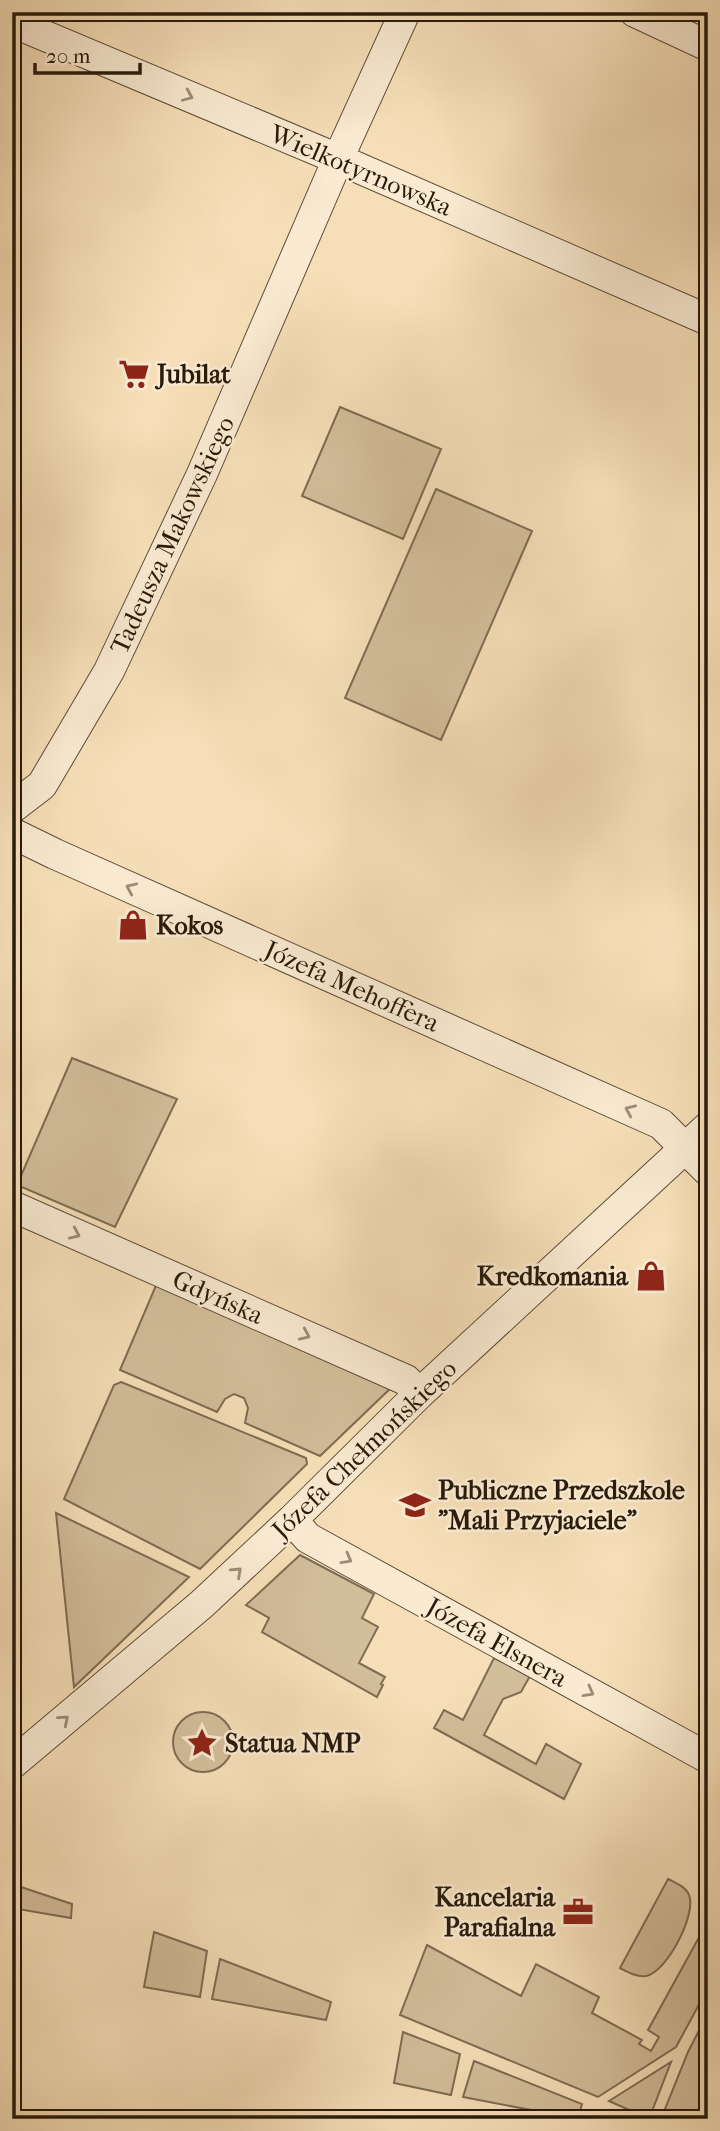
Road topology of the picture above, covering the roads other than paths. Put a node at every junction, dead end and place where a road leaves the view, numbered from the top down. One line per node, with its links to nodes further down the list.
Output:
1 (405, 12): 5 (street, Tadeusza Makowskiego)
2 (635, 12): 4 (street)
3 (12, 22): 5 (street, Wielkotyrnowska, one-way to 5)
4 (708, 46)
5 (338, 159): 6 (street, Wielkotyrnowska); 7 (street, Tadeusza Makowskiego)
6 (708, 320)
7 (12, 808)
8 (12, 833): 10 (street, Józefa Mehoffera, one-way to 8)
9 (708, 1127): 10 (street, Józefa Chełmońskiego)
10 (686, 1147): 11 (street, Józefa Mehoffera); 13 (street, Józefa Chełmońskiego)
11 (708, 1171)
12 (12, 1206): 13 (street, Gdyńska, one-way to 13)
13 (419, 1394): 14 (street, Józefa Chełmońskiego)
14 (292, 1520): 15 (street, Józefa Elsnera, one-way to 15); 16 (street, Józefa Chełmońskiego, one-way to 14)
15 (708, 1758)
16 (12, 1764)

